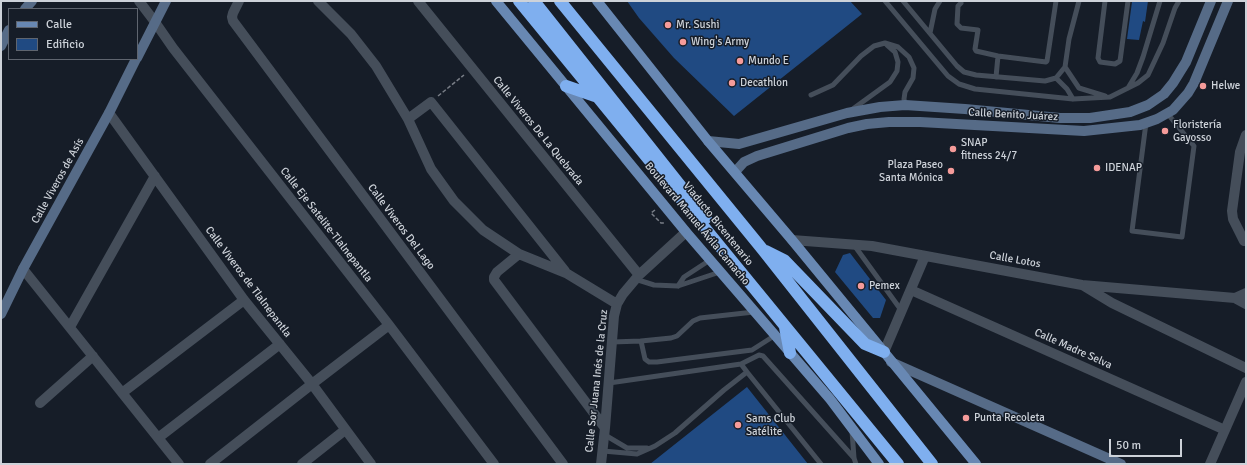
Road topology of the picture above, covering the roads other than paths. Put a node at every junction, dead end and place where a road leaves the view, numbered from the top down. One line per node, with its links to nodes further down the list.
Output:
1 (140, 1): 23 (street, Calle Eje Satelite-Tlalnepantla)
2 (166, 1): 23 (main road, Calle Viveros de Asís)
3 (239, 1): 105 (street, Calle Viveros Del Lago)
4 (318, 1): 42 (street)
5 (418, 1): 61 (street, Calle Viveros De La Quebrada)
6 (496, 1): 32 (main road, Boulevard Manuel Ávila Camacho)
7 (519, 1): 95 (highway, Viaducto Bicentenario)
8 (534, 1): 37 (highway, Boulevard Manuel Ávila Camacho)
9 (560, 1): 54 (highway)
10 (597, 1): 46 (main road)
11 (885, 1): 36 (lane)
12 (903, 1): 24 (lane)
13 (940, 1): 24 (lane)
14 (1056, 1): 27 (lane)
15 (1079, 1): 29 (lane)
16 (1105, 1): 17 (lane)
17 (1128, 1)
18 (1160, 1): 33 (lane)
19 (1179, 1): 33 (lane)
20 (1211, 1): 38 (main road, Calle Benito Juárez)
21 (1228, 1): 41 (main road, Calle Benito Juárez)
22 (961, 3): 27 (lane)
23 (155, 22): 26 (main road, Calle Viveros de Asís); 74 (street, Calle Eje Satelite-Tlalnepantla)
24 (930, 32): 30 (lane)
25 (885, 43): 34 (lane); 38 (lane); 40 (lane)
26 (138, 56)
27 (998, 56): 30 (lane)
28 (136, 60): 39 (main road, Calle Viveros de Asís)
29 (1064, 67): 31 (lane); 35 (lane)
30 (996, 77): 31 (lane)
31 (1056, 78): 36 (lane)
32 (566, 86): 37 (highway); 50 (main road, Boulevard Manuel Ávila Camacho)
33 (1127, 89): 35 (lane)
34 (811, 95)
35 (1110, 97): 36 (lane)
36 (1073, 99)
37 (615, 103): 73 (highway, Boulevard Manuel Ávila Camacho)
38 (905, 105): 40 (main road, Calle Benito Juárez)
39 (109, 113): 49 (street, Calle Viveros de Tlalnepantla); 58 (main road, Calle Viveros de Asís)
40 (847, 113): 44 (main road); 46 (main road, Calle Benito Juárez)
41 (1167, 113): 43 (main road, Calle Benito Juárez); 43 (lane)
42 (408, 119): 55 (street); 60 (street)
43 (1146, 122): 44 (main road, Calle Benito Juárez)
44 (848, 128): 47 (main road, Calle Benito Juárez)
45 (1246, 135): 48 (street)
46 (708, 141): 47 (main road)
47 (735, 172): 51 (main road)
48 (1242, 174): 52 (street)
49 (155, 176): 67 (street, Calle Viveros de Tlalnepantla); 75 (street)
50 (686, 232): 57 (main road, Boulevard Manuel Ávila Camacho); 61 (street, Calle Sor Juana Inés de la Cruz)
51 (792, 240): 53 (street, Calle Lotos); 82 (main road)
52 (1244, 241)
53 (854, 244): 56 (street, Calle Lotos); 70 (lane)
54 (763, 250): 82 (highway); 113 (highway)
55 (519, 254): 60 (street); 94 (street)
56 (925, 256): 62 (street, Calle Lotos); 64 (street)
57 (710, 260): 59 (main road, Boulevard Manuel Ávila Camacho); 63 (lane)
58 (23, 269): 72 (main road, Calle Viveros de Asís); 75 (street)
59 (720, 272): 63 (lane); 71 (main road, Boulevard Manuel Ávila Camacho)
60 (566, 273): 68 (street)
61 (637, 277): 63 (lane); 68 (street, Calle Sor Juana Inés de la Cruz)
62 (1082, 285): 66 (street, Calle Lotos); 84 (street)
63 (678, 286)
64 (911, 290): 70 (street); 93 (street, Calle Madre Selva)
65 (1246, 293): 66 (street, Calle Lotos)
66 (1235, 298): 69 (street, Calle Lotos)
67 (244, 300): 79 (street, Calle Viveros de Tlalnepantla); 89 (street)
68 (617, 304): 78 (street, Calle Sor Juana Inés de la Cruz)
69 (1246, 304)
70 (902, 310): 82 (street)
71 (754, 312): 76 (main road, Boulevard Manuel Ávila Camacho); 77 (lane)
72 (1, 314)
73 (783, 314): 80 (highway); 112 (highway, Boulevard Manuel Ávila Camacho)
74 (389, 325): 88 (street); 104 (street, Calle Eje Satelite-Tlalnepantla)
75 (70, 327): 81 (street)
76 (774, 336): 77 (lane); 80 (main road, Boulevard Manuel Ávila Camacho)
77 (641, 341): 78 (lane)
78 (612, 342): 87 (street, Calle Sor Juana Inés de la Cruz)
79 (280, 344): 88 (street, Calle Viveros de Tlalnepantla); 96 (street)
80 (790, 353): 91 (main road, Boulevard Manuel Ávila Camacho)
81 (93, 356): 89 (street); 90 (street)
82 (888, 357): 114 (main road); 115 (main road)
83 (741, 364): 85 (lane); 87 (lane); 99 (lane)
84 (1246, 368)
85 (746, 372): 97 (lane); 107 (lane)
86 (1246, 382): 93 (street)
87 (609, 383): 94 (street, Calle Sor Juana Inés de la Cruz)
88 (312, 384): 92 (street, Calle Viveros de Tlalnepantla); 101 (street)
89 (122, 393): 96 (street)
90 (40, 404)
91 (852, 428): 99 (lane); 109 (main road, Boulevard Manuel Ávila Camacho)
92 (345, 430): 102 (street); 103 (street, Calle Viveros de Tlalnepantla)
93 (1225, 430): 116 (street)
94 (605, 431): 97 (lane); 98 (street, Calle Sor Juana Inés de la Cruz)
95 (872, 432): 110 (highway); 111 (highway, Viaducto Bicentenario)
96 (158, 438): 100 (street)
97 (650, 448): 98 (lane)
98 (603, 451): 106 (street, Calle Sor Juana Inés de la Cruz)
99 (854, 458): 108 (lane)
100 (178, 464)
101 (210, 464)
102 (302, 464)
103 (371, 464)
104 (494, 464)
105 (563, 464)
106 (601, 464)
107 (821, 464)
108 (856, 464)
109 (879, 464)
110 (891, 464)
111 (898, 464)
112 (906, 464)
113 (932, 464)
114 (976, 464)
115 (1121, 464)
116 (1210, 464)

